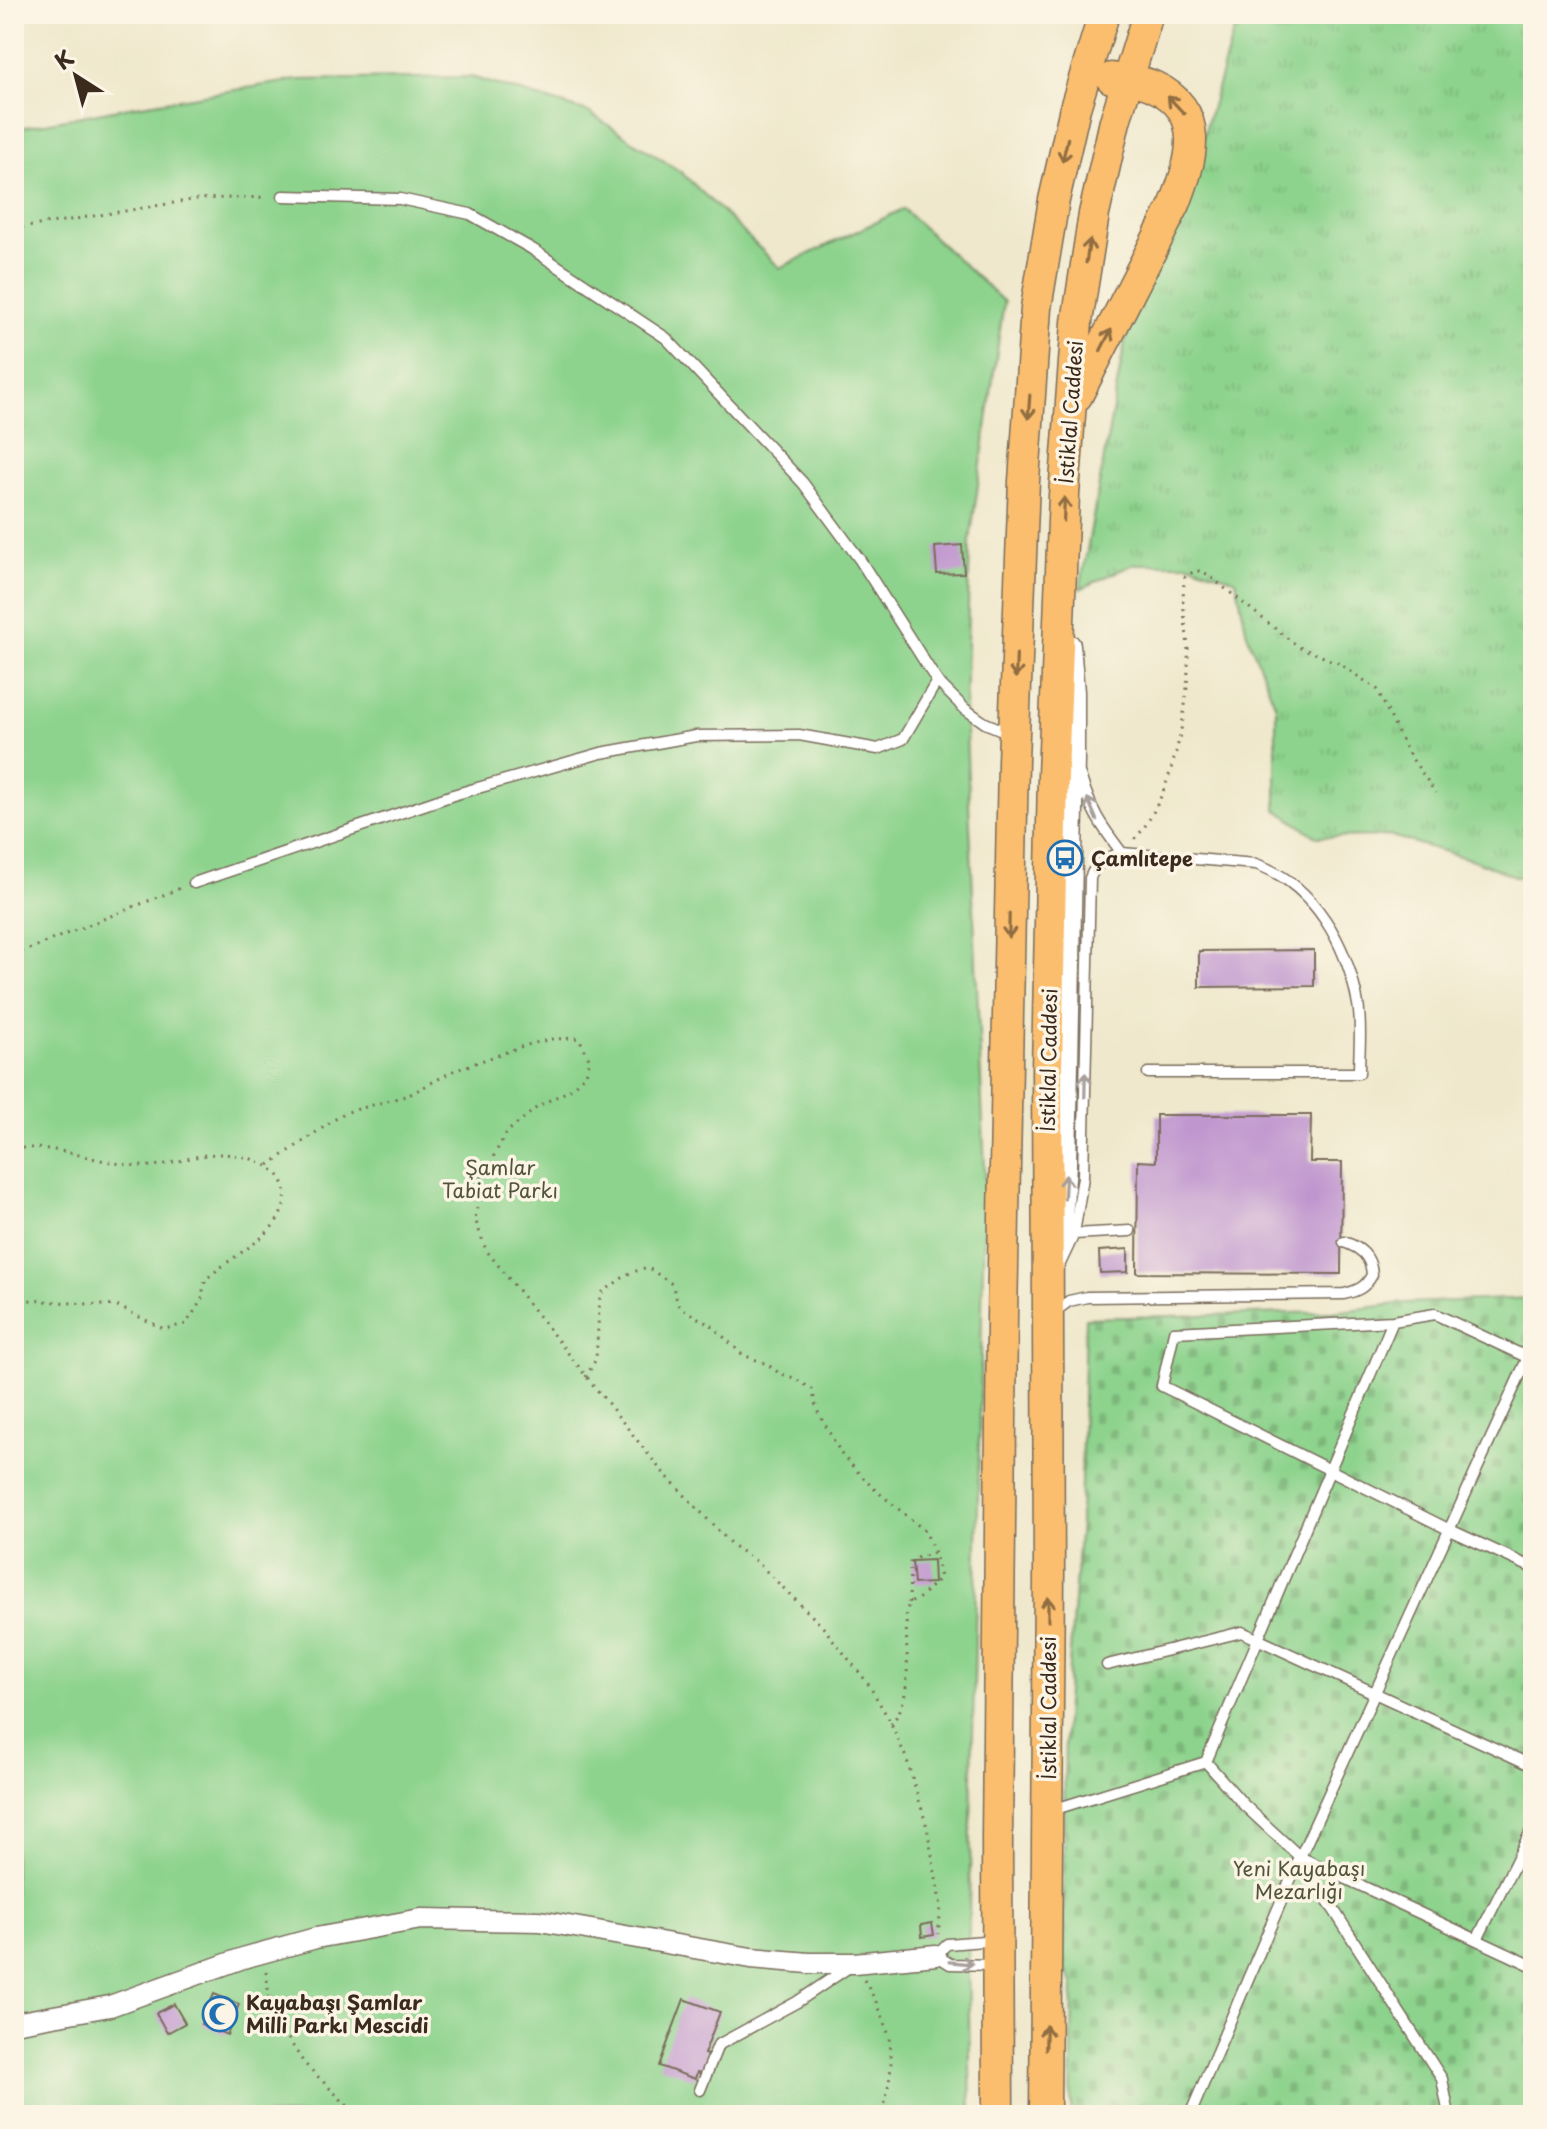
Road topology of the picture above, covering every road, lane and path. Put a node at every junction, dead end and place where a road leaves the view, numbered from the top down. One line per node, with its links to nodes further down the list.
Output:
1 (1104, 14): 3 (main road, İstiklal Caddesi)
2 (1148, 14): 4 (main road, İstiklal Caddesi)
3 (1085, 74): 4 (main road); 10 (main road, İstiklal Caddesi, one-way to 10)
4 (1128, 80): 7 (main road, İstiklal Caddesi, one-way to 4); 7 (main road, one-way to 4)
5 (283, 196): 6 (path); 9 (lane)
6 (14, 229)
7 (1071, 409): 8 (main road, İstiklal Caddesi, one-way to 7)
8 (1062, 564): 11 (street); 24 (main road, İstiklal Caddesi)
9 (937, 681): 10 (lane); 14 (lane)
10 (1014, 735): 44 (main road, İstiklal Caddesi, one-way to 44)
11 (1074, 758): 13 (lane, one-way to 11); 22 (street, one-way to 11)
12 (1436, 793): 13 (path)
13 (1122, 853): 16 (lane); 20 (lane, one-way to 13)
14 (194, 883): 15 (path)
15 (14, 955)
16 (1148, 1073)
17 (14, 1149): 18 (path)
18 (269, 1165): 23 (path); 27 (path)
19 (1130, 1231): 20 (lane)
20 (1074, 1234): 22 (lane)
21 (1344, 1242): 24 (lane)
22 (1057, 1270): 24 (street)
23 (14, 1299)
24 (1047, 1319): 39 (main road, İstiklal Caddesi, one-way to 24)
25 (1393, 1321): 26 (lane); 28 (lane); 28 (lane)
26 (1531, 1358): 29 (lane)
27 (586, 1377): 30 (path); 36 (path)
28 (1330, 1470): 29 (lane); 33 (lane)
29 (1448, 1529): 31 (lane); 35 (lane)
30 (935, 1553): 32 (path); 32 (path)
31 (1533, 1568)
32 (909, 1603): 36 (path)
33 (1258, 1639): 34 (lane); 35 (lane); 37 (lane)
34 (1107, 1665)
35 (1375, 1693): 38 (lane); 41 (lane)
36 (891, 1724): 45 (path)
37 (1206, 1762): 39 (lane); 41 (lane)
38 (1533, 1766)
39 (1047, 1812): 53 (main road, İstiklal Caddesi, one-way to 39)
40 (1533, 1827): 42 (lane)
41 (1300, 1857): 42 (lane); 54 (lane); 55 (lane)
42 (1477, 1940): 47 (lane)
43 (264, 1952): 46 (street); 48 (street); 50 (path)
44 (998, 1953): 45 (lane, one-way to 44); 45 (lane); 52 (main road, İstiklal Caddesi)
45 (936, 1955): 46 (street)
46 (854, 1963): 49 (lane); 51 (path)
47 (1533, 1966)
48 (14, 2023)
49 (700, 2090)
50 (357, 2115)
51 (882, 2115)
52 (998, 2115)
53 (1045, 2115)
54 (1190, 2115)
55 (1449, 2115)

